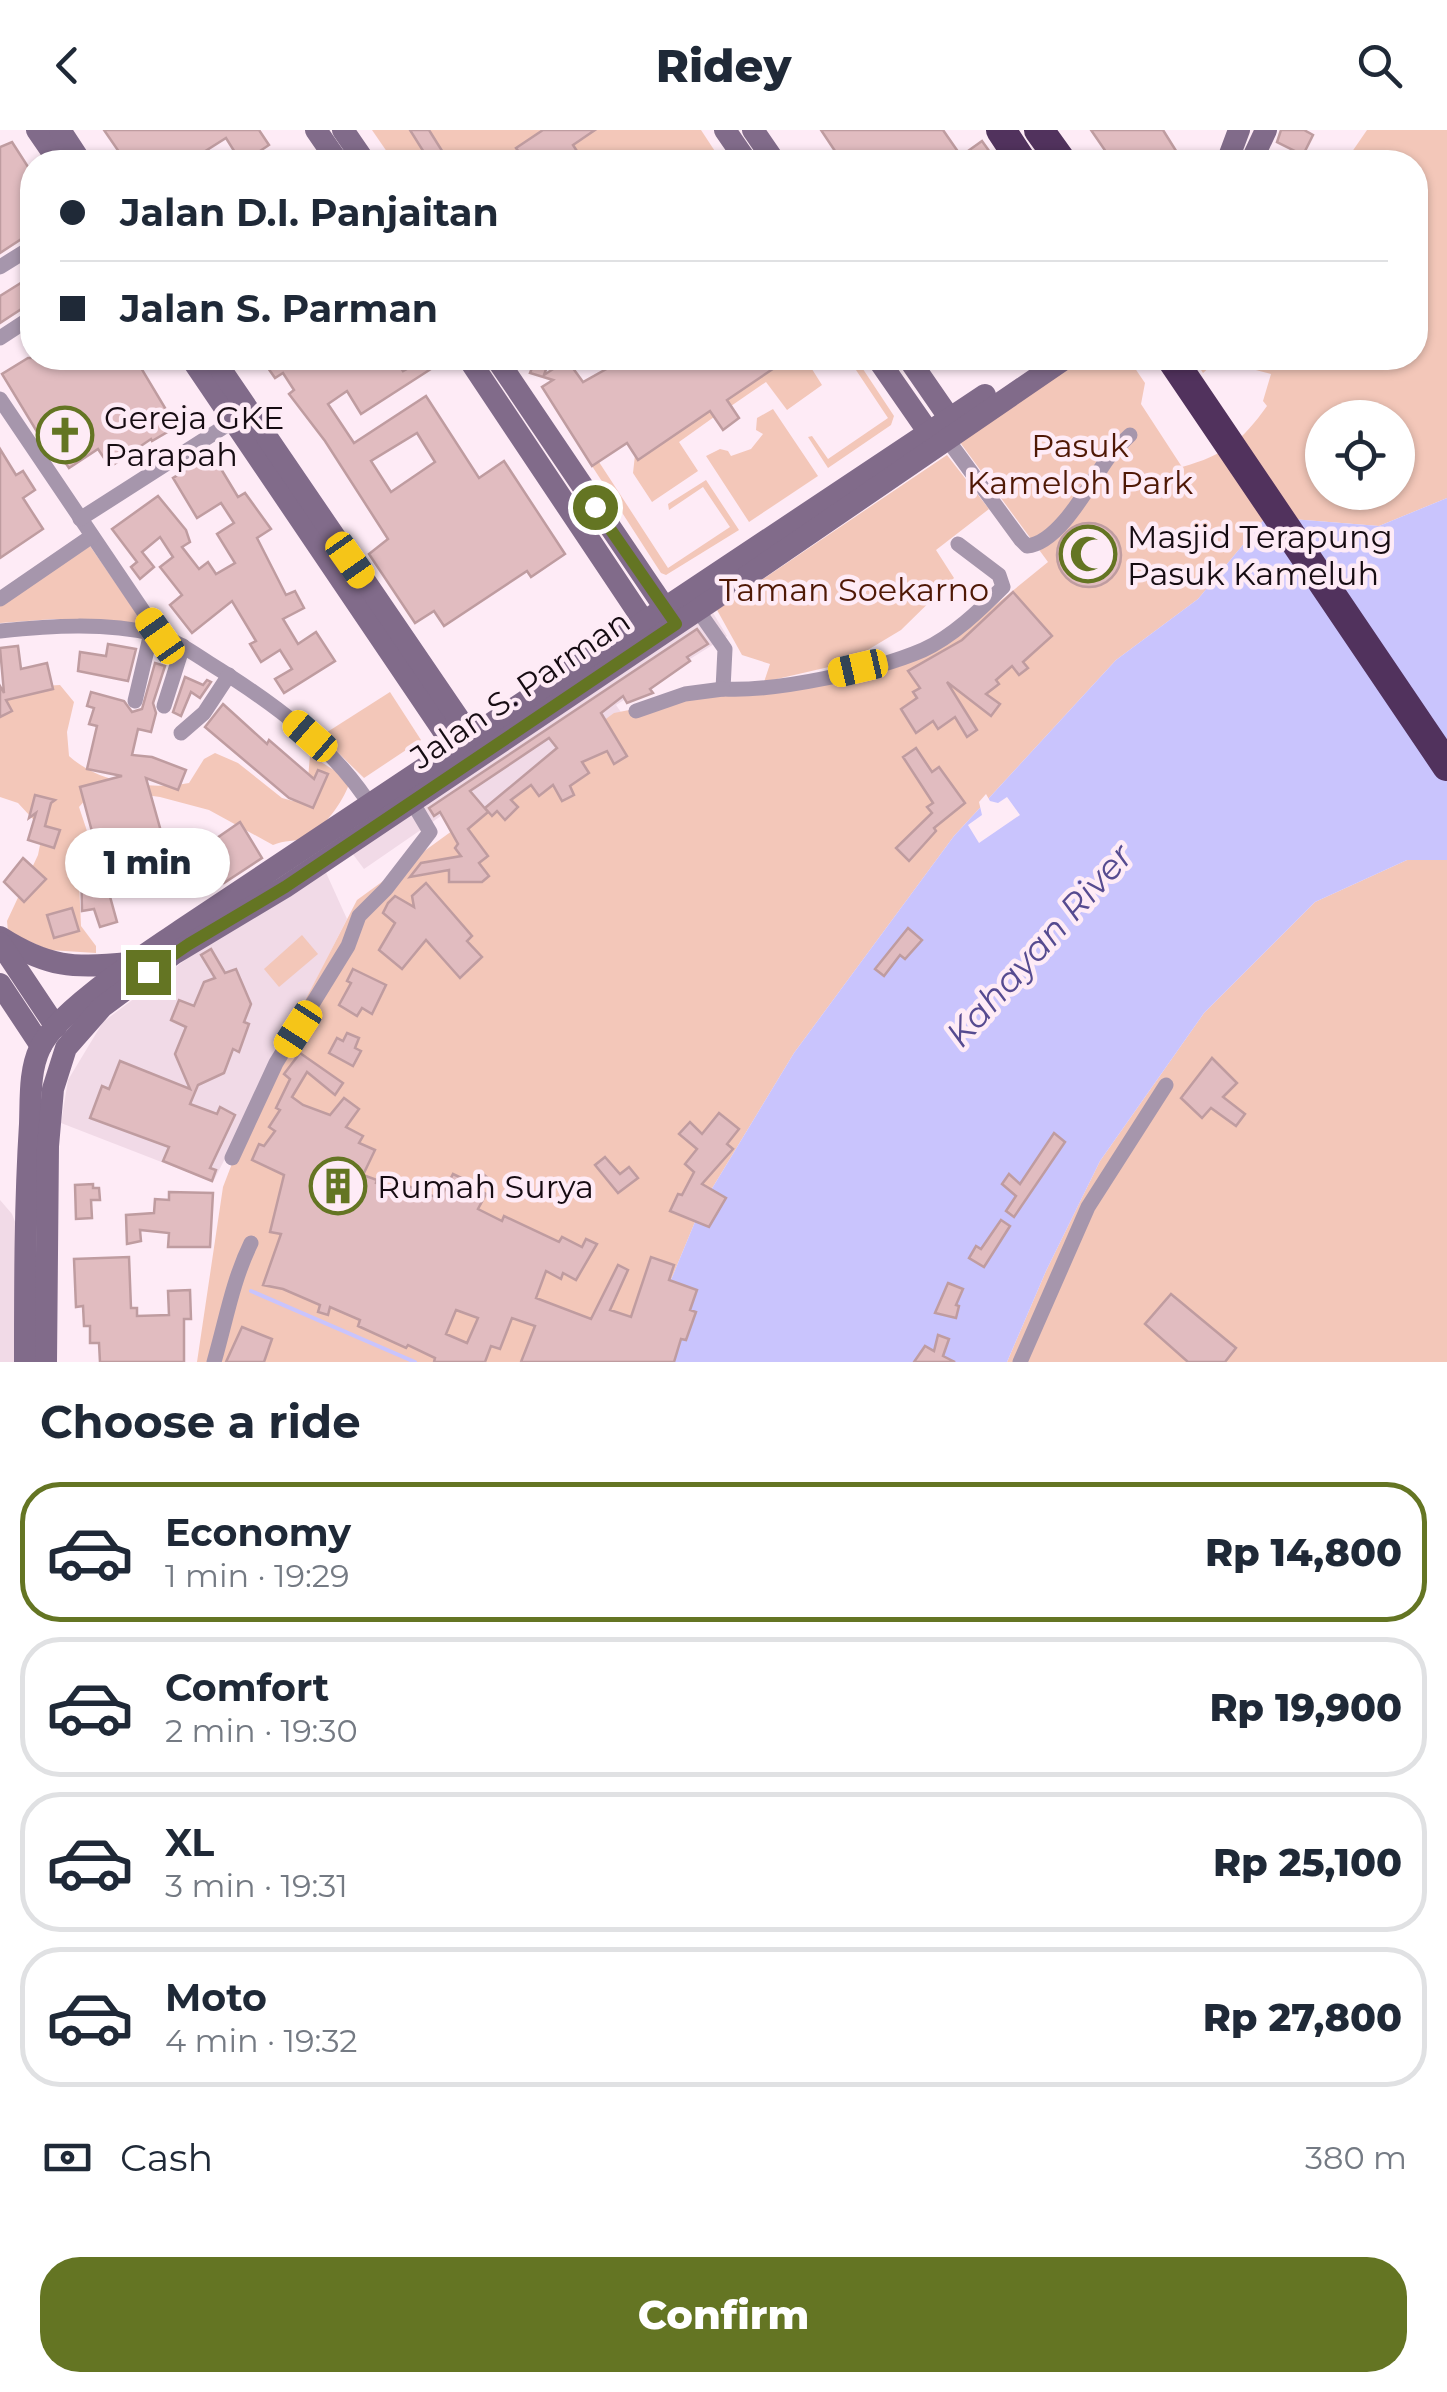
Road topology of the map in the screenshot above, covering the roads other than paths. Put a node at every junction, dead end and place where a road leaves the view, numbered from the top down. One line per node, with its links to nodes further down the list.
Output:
1 (725, 130): 2 (main road)
2 (749, 150)
3 (216, 370): 12 (main road)
4 (476, 370): 21 (main road)
5 (504, 370): 20 (main road)
6 (889, 370): 13 (main road)
7 (914, 370): 13 (main road)
8 (1024, 370): 13 (main road, Jalan S. Parman)
9 (1046, 370): 13 (main road, Jalan S. Parman)
10 (1179, 370): 32 (highway)
11 (0, 399): 15 (street)
12 (242, 415): 15 (street); 31 (main road)
13 (944, 433): 14 (street); 19 (main road, Jalan S. Parman); 20 (main road, Jalan S. Parman)
14 (1130, 435)
15 (80, 519): 16 (street)
16 (92, 536): 18 (street); 23 (street)
17 (958, 544): 26 (street)
18 (0, 599)
19 (698, 609): 20 (main road, Jalan S. Parman); 26 (street)
20 (671, 617): 21 (main road, Jalan S. Parman)
21 (649, 630): 31 (main road, Jalan S. Parman)
22 (0, 631): 23 (street)
23 (156, 634): 24 (street); 27 (street)
24 (182, 646): 25 (street); 28 (street)
25 (229, 675): 30 (street); 34 (street)
26 (723, 689): 29 (street)
27 (135, 701)
28 (164, 706)
29 (636, 711)
30 (181, 732)
31 (469, 751): 33 (main road, Jalan S. Parman); 34 (main road, Jalan S. Parman)
32 (1447, 766)
33 (411, 800): 34 (main road, Jalan S. Parman); 41 (street)
34 (375, 813): 36 (main road, Jalan S. Parman); 38 (main road, Jalan S. Parman)
35 (0, 940): 36 (main road); 38 (main road)
36 (135, 962): 38 (main road, Jalan S. Parman)
37 (0, 984): 39 (main road)
38 (61, 1038): 39 (main road); 43 (main road)
39 (41, 1046): 43 (main road)
40 (1166, 1085): 48 (street)
41 (232, 1158)
42 (0, 1186): 43 (main road)
43 (36, 1186): 45 (main road); 46 (main road)
44 (250, 1243): 47 (street)
45 (26, 1362)
46 (46, 1362)
47 (214, 1362)
48 (1020, 1362)

